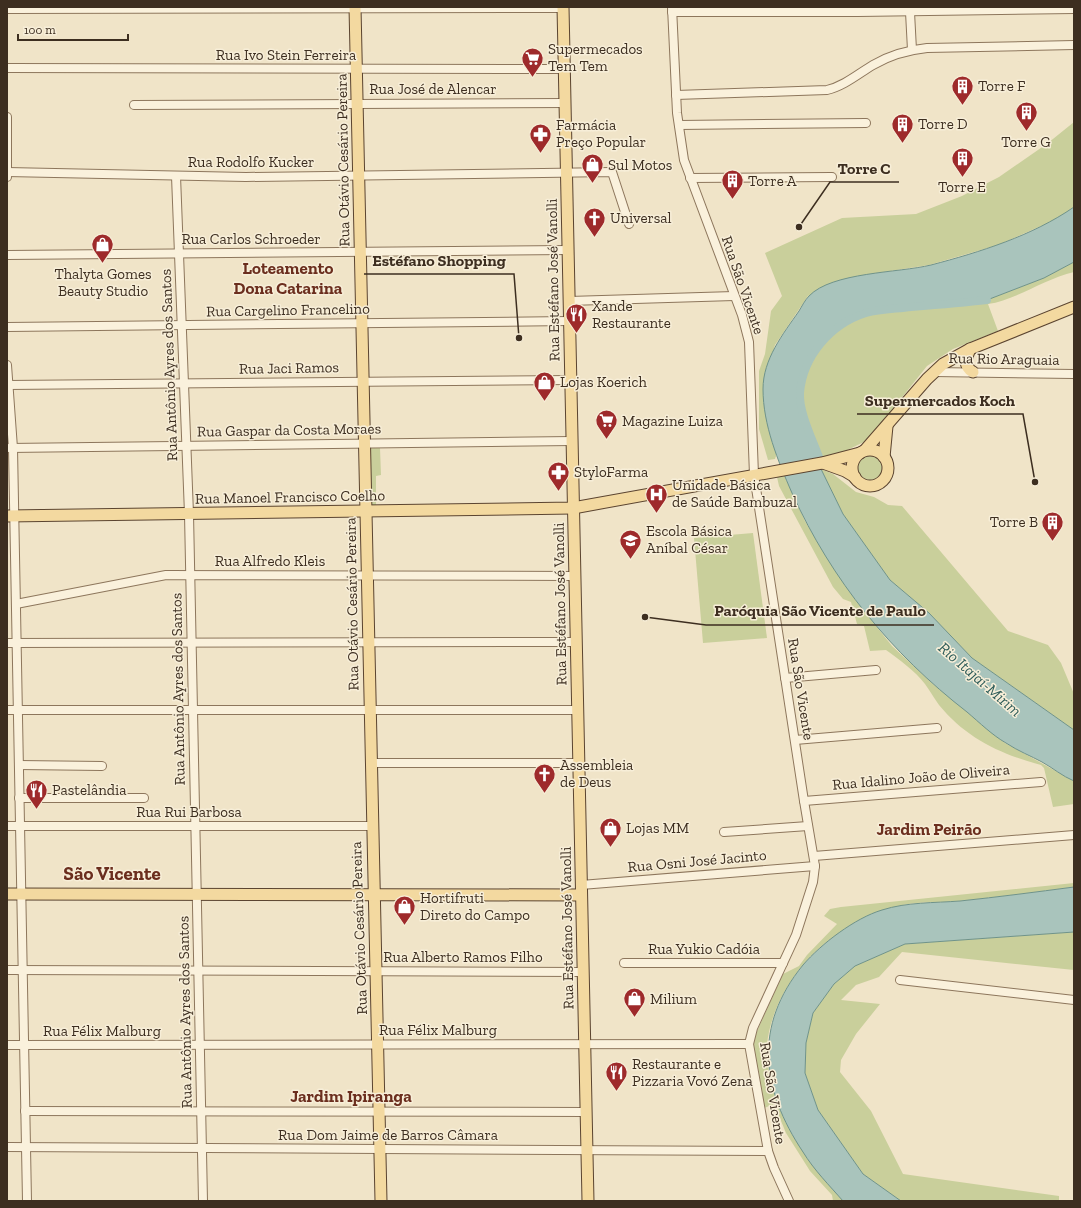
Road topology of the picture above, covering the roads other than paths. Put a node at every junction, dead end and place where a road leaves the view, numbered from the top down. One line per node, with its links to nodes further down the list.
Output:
1 (563, 7): 2 (street); 11 (main road, Rua Estéfano José Vanolli)
2 (355, 8): 5 (street); 10 (main road, Rua Otávio Cesário Pereira)
3 (672, 9): 6 (street); 12 (street, Rua São Vicente)
4 (1074, 9): 6 (street)
5 (7, 10)
6 (910, 12): 8 (street)
7 (1074, 45): 8 (street)
8 (912, 50): 12 (street)
9 (7, 68): 10 (street, Rua Ivo Stein Ferreira)
10 (356, 69): 11 (street, Rua Ivo Stein Ferreira); 14 (main road, Rua Otávio Cesário Pereira)
11 (564, 69): 13 (main road, Rua Estéfano José Vanolli)
12 (676, 95): 18 (street, Rua São Vicente)
13 (565, 102): 14 (street, Rua José de Alencar); 19 (main road, Rua Estéfano José Vanolli)
14 (357, 104): 15 (street, Rua José de Alencar); 22 (main road, Rua Otávio Cesário Pereira)
15 (134, 105)
16 (7, 118): 20 (street)
17 (866, 123): 18 (street)
18 (679, 126): 24 (street, Rua São Vicente)
19 (566, 172): 22 (street, Rua Rodolfo Kucker); 25 (street, Rua Rodolfo Kucker); 26 (main road, Rua Estéfano José Vanolli)
20 (7, 173): 21 (street, Rua Rodolfo Kucker)
21 (176, 176): 22 (street, Rua Rodolfo Kucker); 28 (street, Rua Antônio Ayres dos Santos)
22 (358, 176): 27 (main road, Rua Otávio Cesário Pereira)
23 (832, 177): 24 (street)
24 (690, 178): 30 (street, Rua São Vicente)
25 (629, 224)
26 (568, 250): 27 (street, Rua Carlos Schroeder); 31 (main road, Rua Estéfano José Vanolli)
27 (359, 252): 28 (street, Rua Carlos Schroeder); 34 (main road, Rua Otávio Cesário Pereira)
28 (179, 254): 29 (street, Rua Carlos Schroeder); 35 (street, Rua Antônio Ayres dos Santos)
29 (7, 255)
30 (734, 296): 31 (street); 54 (street, Rua São Vicente)
31 (569, 301): 33 (main road, Rua Estéfano José Vanolli)
32 (1074, 307): 37 (main road)
33 (569, 321): 34 (street, Rua Cargelino Francelino); 42 (main road, Rua Estéfano José Vanolli)
34 (361, 323): 35 (street, Rua Cargelino Francelino); 43 (main road, Rua Otávio Cesário Pereira)
35 (182, 325): 36 (street, Rua Cargelino Francelino); 44 (street, Rua Antônio Ayres dos Santos)
36 (7, 327)
37 (970, 349): 39 (main road); 40 (main road)
38 (7, 365): 45 (street)
39 (934, 372): 40 (street, Rua Rio Araguaia); 46 (main road)
40 (973, 372): 41 (street, Rua Rio Araguaia)
41 (1074, 374)
42 (570, 380): 43 (street, Rua Jaci Ramos); 47 (main road, Rua Estéfano José Vanolli)
43 (362, 382): 44 (street, Rua Jaci Ramos); 48 (main road, Rua Otávio Cesário Pereira)
44 (184, 383): 45 (street, Rua Jaci Ramos); 49 (street, Rua Antônio Ayres dos Santos)
45 (8, 385): 50 (street)
46 (887, 426): 51 (main road); 52 (main road)
47 (572, 441): 48 (street, Rua Gaspar da Costa Moraes); 56 (main road, Rua Estéfano José Vanolli)
48 (364, 444): 49 (street, Rua Gaspar da Costa Moraes); 57 (main road, Rua Otávio Cesário Pereira)
49 (186, 446): 50 (street, Rua Gaspar da Costa Moraes); 58 (street, Rua Antônio Ayres dos Santos)
50 (10, 448): 59 (street)
51 (863, 452): 52 (main road); 53 (main road, Rua Manoel Francisco Coelho); 55 (main road)
52 (884, 457): 55 (main road)
53 (821, 463): 54 (main road, Rua Manoel Francisco Coelho); 55 (main road)
54 (754, 475): 56 (main road, Rua Manoel Francisco Coelho); 70 (street, Rua São Vicente)
55 (855, 477)
56 (573, 508): 57 (main road, Rua Manoel Francisco Coelho); 62 (main road, Rua Estéfano José Vanolli)
57 (365, 511): 58 (main road, Rua Manoel Francisco Coelho); 61 (main road, Rua Otávio Cesário Pereira)
58 (189, 514): 59 (main road, Rua Manoel Francisco Coelho); 60 (street, Rua Antônio Ayres dos Santos)
59 (10, 516): 63 (street)
60 (190, 575): 61 (street, Rua Alfredo Kleis); 63 (street, Rua Alfredo Kleis); 67 (street, Rua Antônio Ayres dos Santos)
61 (367, 575): 62 (street, Rua Alfredo Kleis); 68 (main road, Rua Otávio Cesário Pereira)
62 (575, 576): 64 (main road, Rua Estéfano José Vanolli)
63 (16, 604): 66 (street)
64 (576, 642): 68 (street); 75 (main road, Rua Estéfano José Vanolli)
65 (7, 643): 66 (street)
66 (16, 643): 67 (street); 72 (street)
67 (191, 643): 68 (street); 73 (street, Rua Antônio Ayres dos Santos)
68 (368, 643): 74 (main road, Rua Otávio Cesário Pereira)
69 (876, 670): 70 (street)
70 (785, 678): 77 (street, Rua São Vicente)
71 (7, 710): 72 (street)
72 (18, 710): 73 (street); 80 (street)
73 (193, 710): 74 (street); 88 (street, Rua Antônio Ayres dos Santos)
74 (370, 710): 75 (street); 78 (main road, Rua Otávio Cesário Pereira)
75 (578, 710): 79 (main road, Rua Estéfano José Vanolli)
76 (937, 728): 77 (street)
77 (795, 740): 85 (street, Rua São Vicente)
78 (370, 763): 79 (street); 89 (main road, Rua Otávio Cesário Pereira)
79 (579, 763): 95 (main road, Rua Estéfano José Vanolli)
80 (19, 766): 81 (street); 83 (street)
81 (102, 766)
82 (1041, 782): 85 (street, Rua Idalino João de Oliveira)
83 (19, 798): 84 (street); 87 (street)
84 (144, 798)
85 (804, 801): 90 (street, Rua São Vicente)
86 (7, 826): 87 (street, Rua Rui Barbosa)
87 (20, 826): 88 (street, Rua Rui Barbosa); 97 (street)
88 (195, 826): 89 (street, Rua Rui Barbosa); 98 (street, Rua Antônio Ayres dos Santos)
89 (371, 826): 99 (main road, Rua Otávio Cesário Pereira)
90 (808, 826): 91 (street); 93 (street, Rua São Vicente)
91 (724, 832)
92 (1074, 835): 93 (street)
93 (814, 856): 94 (street, Rua São Vicente)
94 (816, 866): 95 (street, Rua Osni José Jacinto); 101 (street, Rua São Vicente)
95 (581, 890): 99 (main road); 106 (main road, Rua Estéfano José Vanolli)
96 (7, 894): 97 (main road)
97 (21, 895): 98 (main road); 103 (street)
98 (197, 895): 99 (main road); 104 (street, Rua Antônio Ayres dos Santos)
99 (374, 895): 105 (main road, Rua Otávio Cesário Pereira)
100 (624, 963): 101 (street, Rua Yukio Cadóia)
101 (783, 963): 111 (street, Rua São Vicente)
102 (7, 970): 103 (street, Rua Alberto Ramos Filho)
103 (23, 970): 104 (street, Rua Alberto Ramos Filho); 113 (street)
104 (198, 970): 105 (street, Rua Alberto Ramos Filho); 114 (street, Rua Antônio Ayres dos Santos)
105 (376, 971): 106 (street, Rua Alberto Ramos Filho); 109 (main road, Rua Otávio Cesário Pereira)
106 (583, 972): 110 (main road, Rua Estéfano José Vanolli)
107 (900, 980): 108 (street)
108 (1074, 1000)
109 (377, 1044): 110 (street, Rua Félix Malburg); 114 (street, Rua Félix Malburg); 117 (main road, Rua Otávio Cesário Pereira)
110 (585, 1044): 111 (street, Rua Félix Malburg); 118 (main road, Rua Estéfano José Vanolli)
111 (749, 1044): 124 (street, Rua São Vicente)
112 (7, 1045): 113 (street, Rua Félix Malburg)
113 (24, 1045): 114 (street, Rua Félix Malburg); 115 (street)
114 (200, 1045): 116 (street, Rua Antônio Ayres dos Santos)
115 (25, 1110): 116 (street); 120 (street)
116 (201, 1111): 117 (street); 121 (street, Rua Antônio Ayres dos Santos)
117 (379, 1111): 118 (street); 122 (main road, Rua Otávio Cesário Pereira)
118 (586, 1112): 123 (main road, Rua Estéfano José Vanolli)
119 (7, 1147): 120 (street, Rua Dom Jaime de Barros Câmara)
120 (26, 1147): 121 (street, Rua Dom Jaime de Barros Câmara); 125 (street)
121 (202, 1148): 122 (street, Rua Dom Jaime de Barros Câmara); 126 (street, Rua Antônio Ayres dos Santos)
122 (380, 1149): 123 (street, Rua Dom Jaime de Barros Câmara); 127 (main road, Rua Otávio Cesário Pereira)
123 (587, 1150): 124 (street, Rua Dom Jaime de Barros Câmara); 128 (main road, Rua Estéfano José Vanolli)
124 (768, 1151): 129 (street, Rua São Vicente)
125 (27, 1201)
126 (203, 1201)
127 (381, 1201)
128 (588, 1201)
129 (789, 1201)

